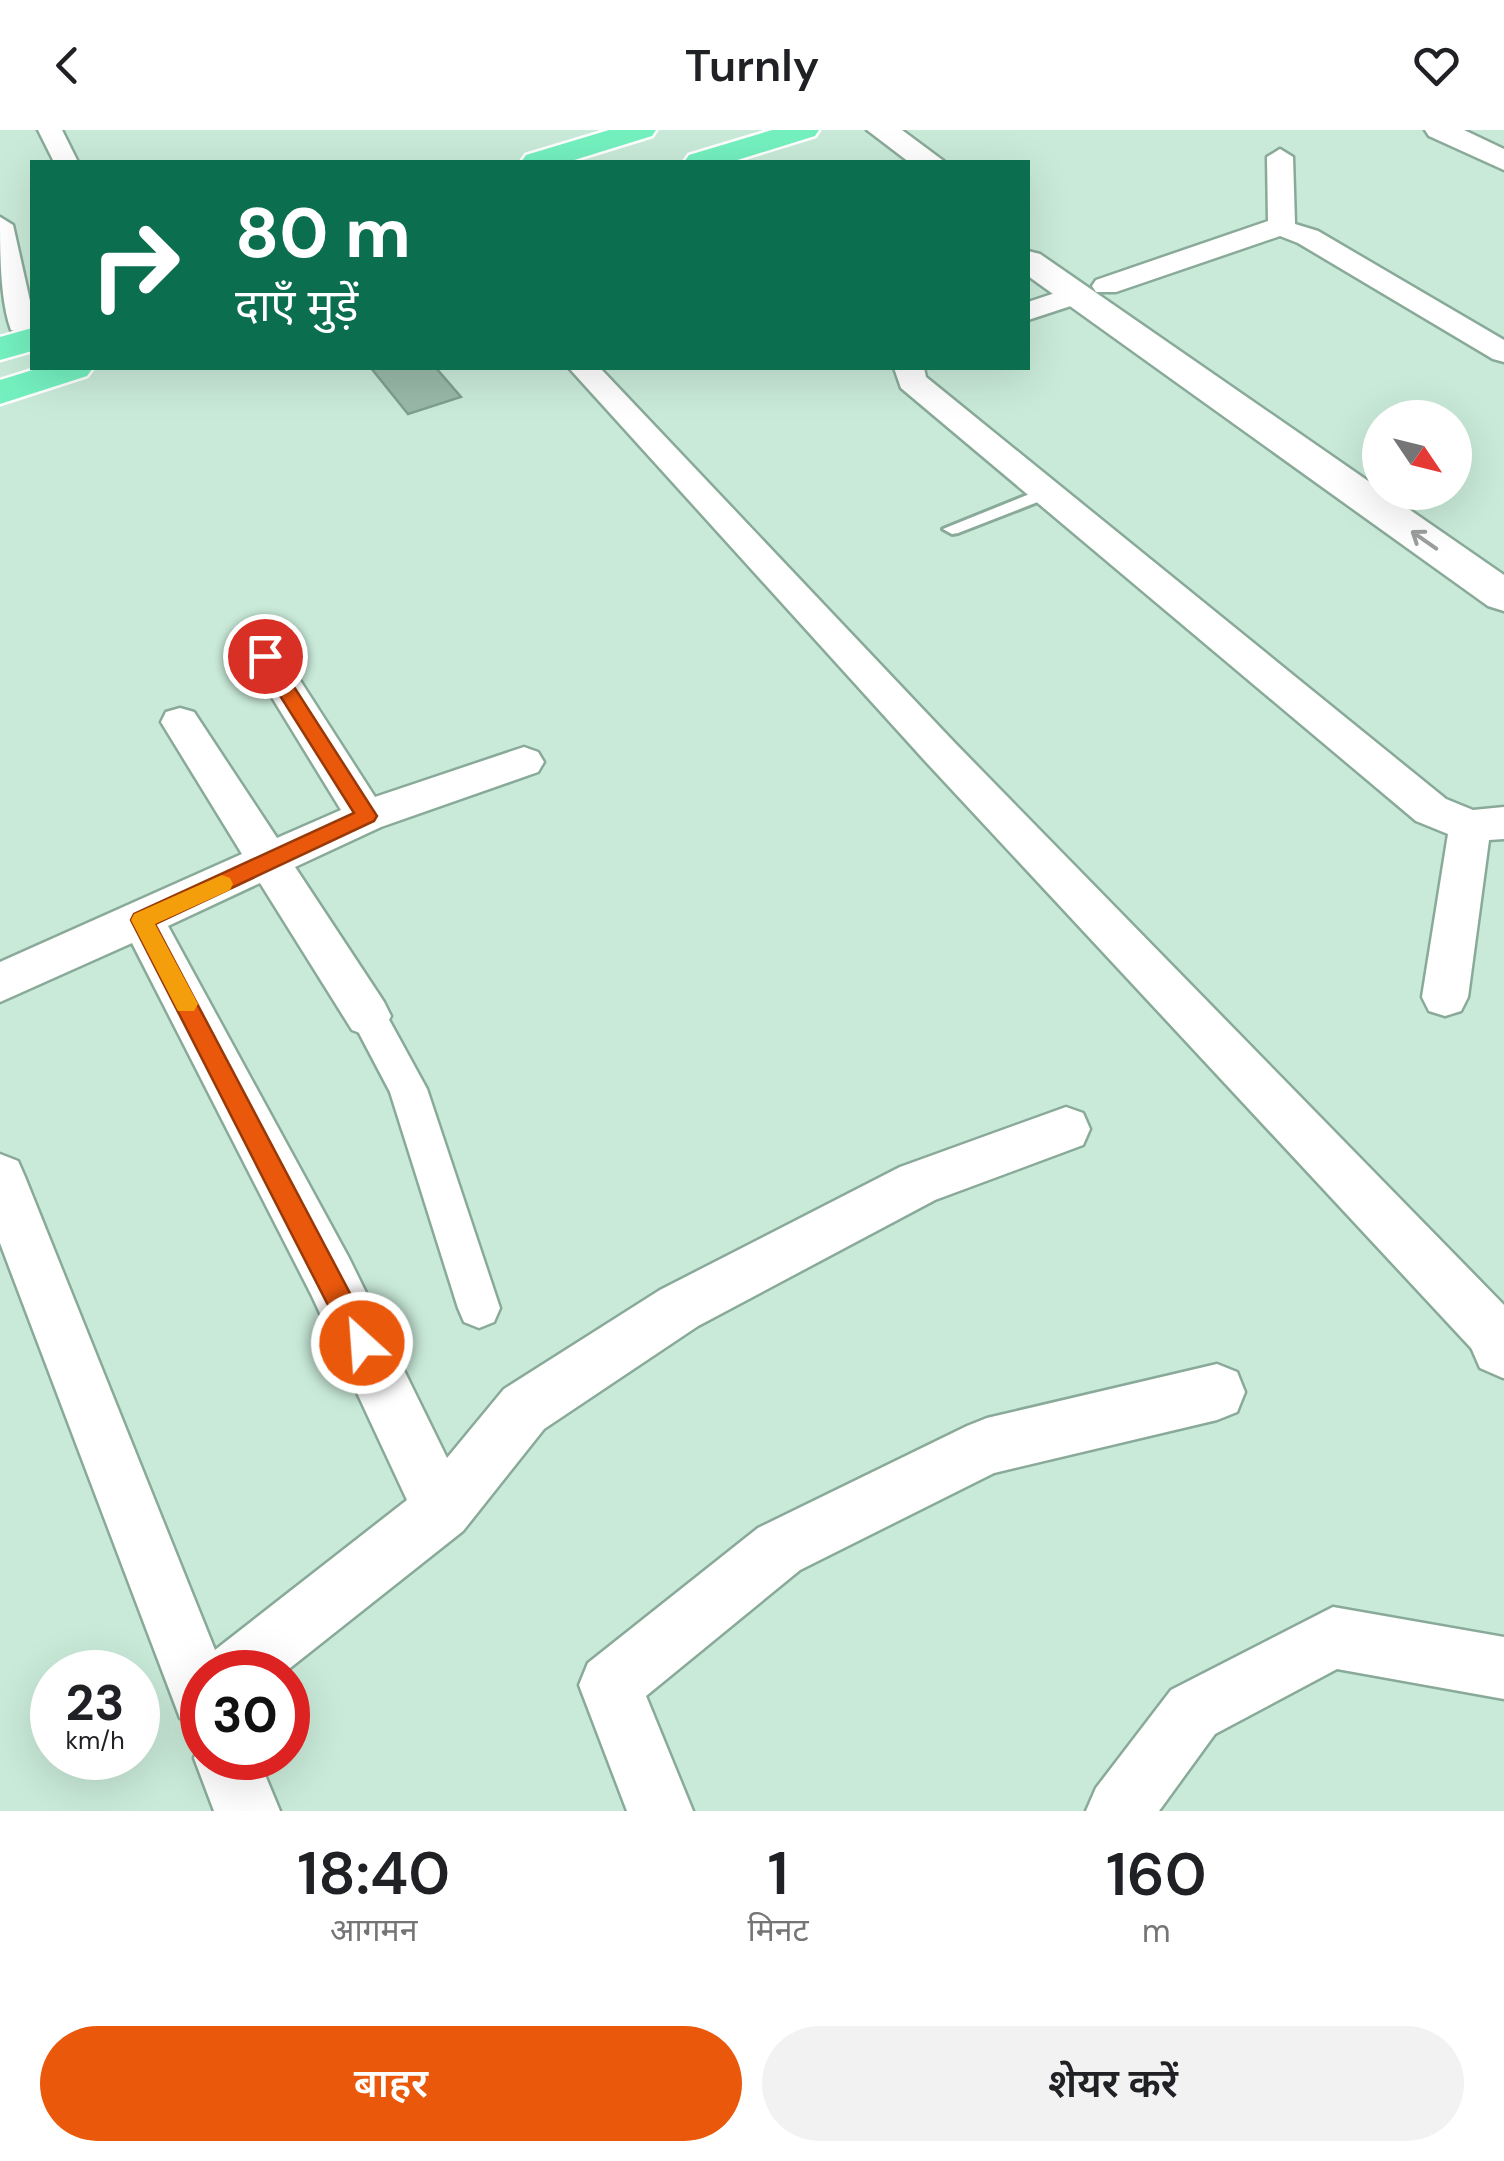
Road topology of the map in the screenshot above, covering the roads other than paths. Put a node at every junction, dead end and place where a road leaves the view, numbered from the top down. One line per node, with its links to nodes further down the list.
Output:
1 (50, 130): 9 (street)
2 (640, 130): 10 (highway)
3 (756, 130): 7 (highway)
4 (804, 130): 7 (highway)
5 (1440, 130): 14 (street)
6 (869, 135): 12 (street); 13 (street)
7 (681, 152): 11 (highway)
8 (1280, 157): 16 (street)
9 (65, 160)
10 (543, 160)
11 (607, 160)
12 (887, 160)
13 (925, 160)
14 (1504, 161)
15 (0, 225): 21 (street)
16 (1282, 228): 19 (street); 22 (street)
17 (1030, 233): 19 (street)
18 (1030, 262): 19 (street)
19 (1091, 290): 20 (street); 29 (street); 34 (street, one-way to 19)
20 (1030, 309)
21 (17, 332)
22 (1504, 353)
23 (30, 367): 27 (highway)
24 (68, 370): 28 (highway)
25 (586, 370): 48 (street)
26 (910, 370): 30 (street)
27 (0, 376)
28 (0, 392)
29 (1362, 463)
30 (1047, 492): 32 (lane); 39 (street)
31 (1431, 510): 33 (street)
32 (952, 529)
33 (1504, 561)
34 (1504, 596)
35 (265, 656): 38 (street)
36 (180, 722): 40 (street)
37 (524, 762): 38 (street)
38 (366, 816): 40 (street)
39 (1487, 824): 43 (street)
40 (270, 862): 41 (street); 44 (street)
41 (142, 920): 42 (street); 50 (street)
42 (0, 983)
43 (1444, 997)
44 (368, 1016): 47 (street)
45 (1066, 1129): 50 (street)
46 (0, 1177): 51 (street)
47 (479, 1308)
48 (1504, 1345)
49 (1217, 1392): 54 (street)
50 (442, 1510): 52 (street)
51 (184, 1650)
52 (264, 1650)
53 (1504, 1668): 55 (street)
54 (660, 1811)
55 (1119, 1811)

